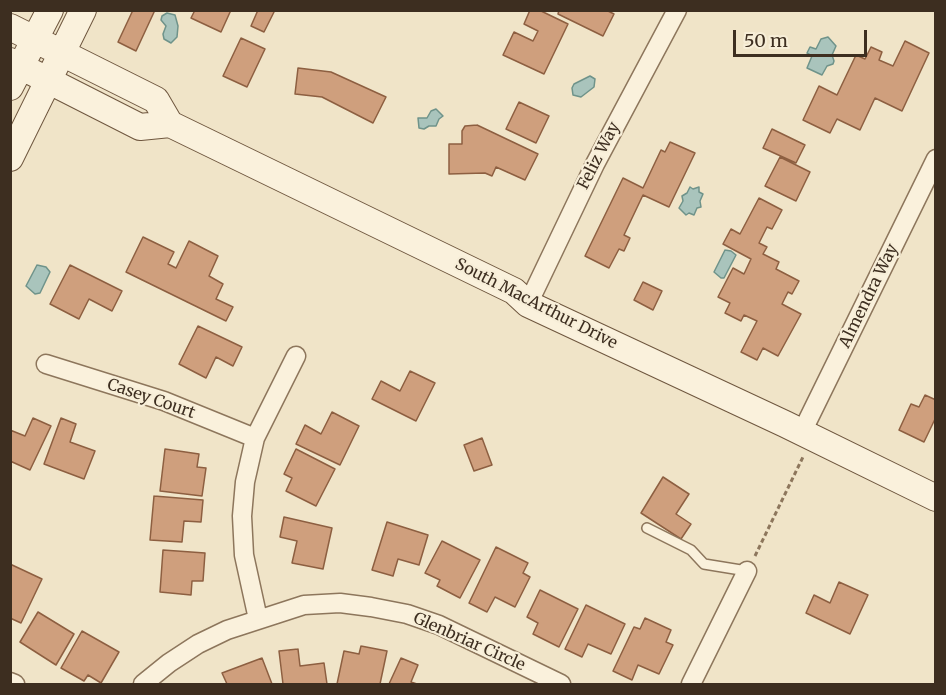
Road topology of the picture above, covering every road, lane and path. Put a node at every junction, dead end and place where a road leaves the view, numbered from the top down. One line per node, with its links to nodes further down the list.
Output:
1 (50, 10): 5 (street)
2 (83, 10): 6 (street)
3 (677, 10): 12 (street, Feliz Way)
4 (10, 27): 5 (street)
5 (35, 39): 6 (street); 7 (street)
6 (62, 52): 8 (street); 9 (street)
7 (14, 72): 8 (street)
8 (48, 80): 9 (street); 10 (street)
9 (170, 124): 12 (street, South MacArthur Drive)
10 (10, 158)
11 (936, 159): 15 (street, Almendra Way)
12 (528, 304): 15 (street, South MacArthur Drive)
13 (296, 357): 16 (street)
14 (46, 364): 16 (street, Casey Court)
15 (807, 435): 17 (street, South MacArthur Drive); 19 (path)
16 (255, 438): 20 (street)
17 (936, 498)
18 (647, 528): 19 (lane)
19 (747, 571): 25 (street)
20 (258, 619): 23 (street, Glenbriar Circle); 24 (street, Glenbriar Circle)
21 (10, 682): 22 (street)
22 (15, 684)
23 (143, 684)
24 (561, 684)
25 (691, 684)

